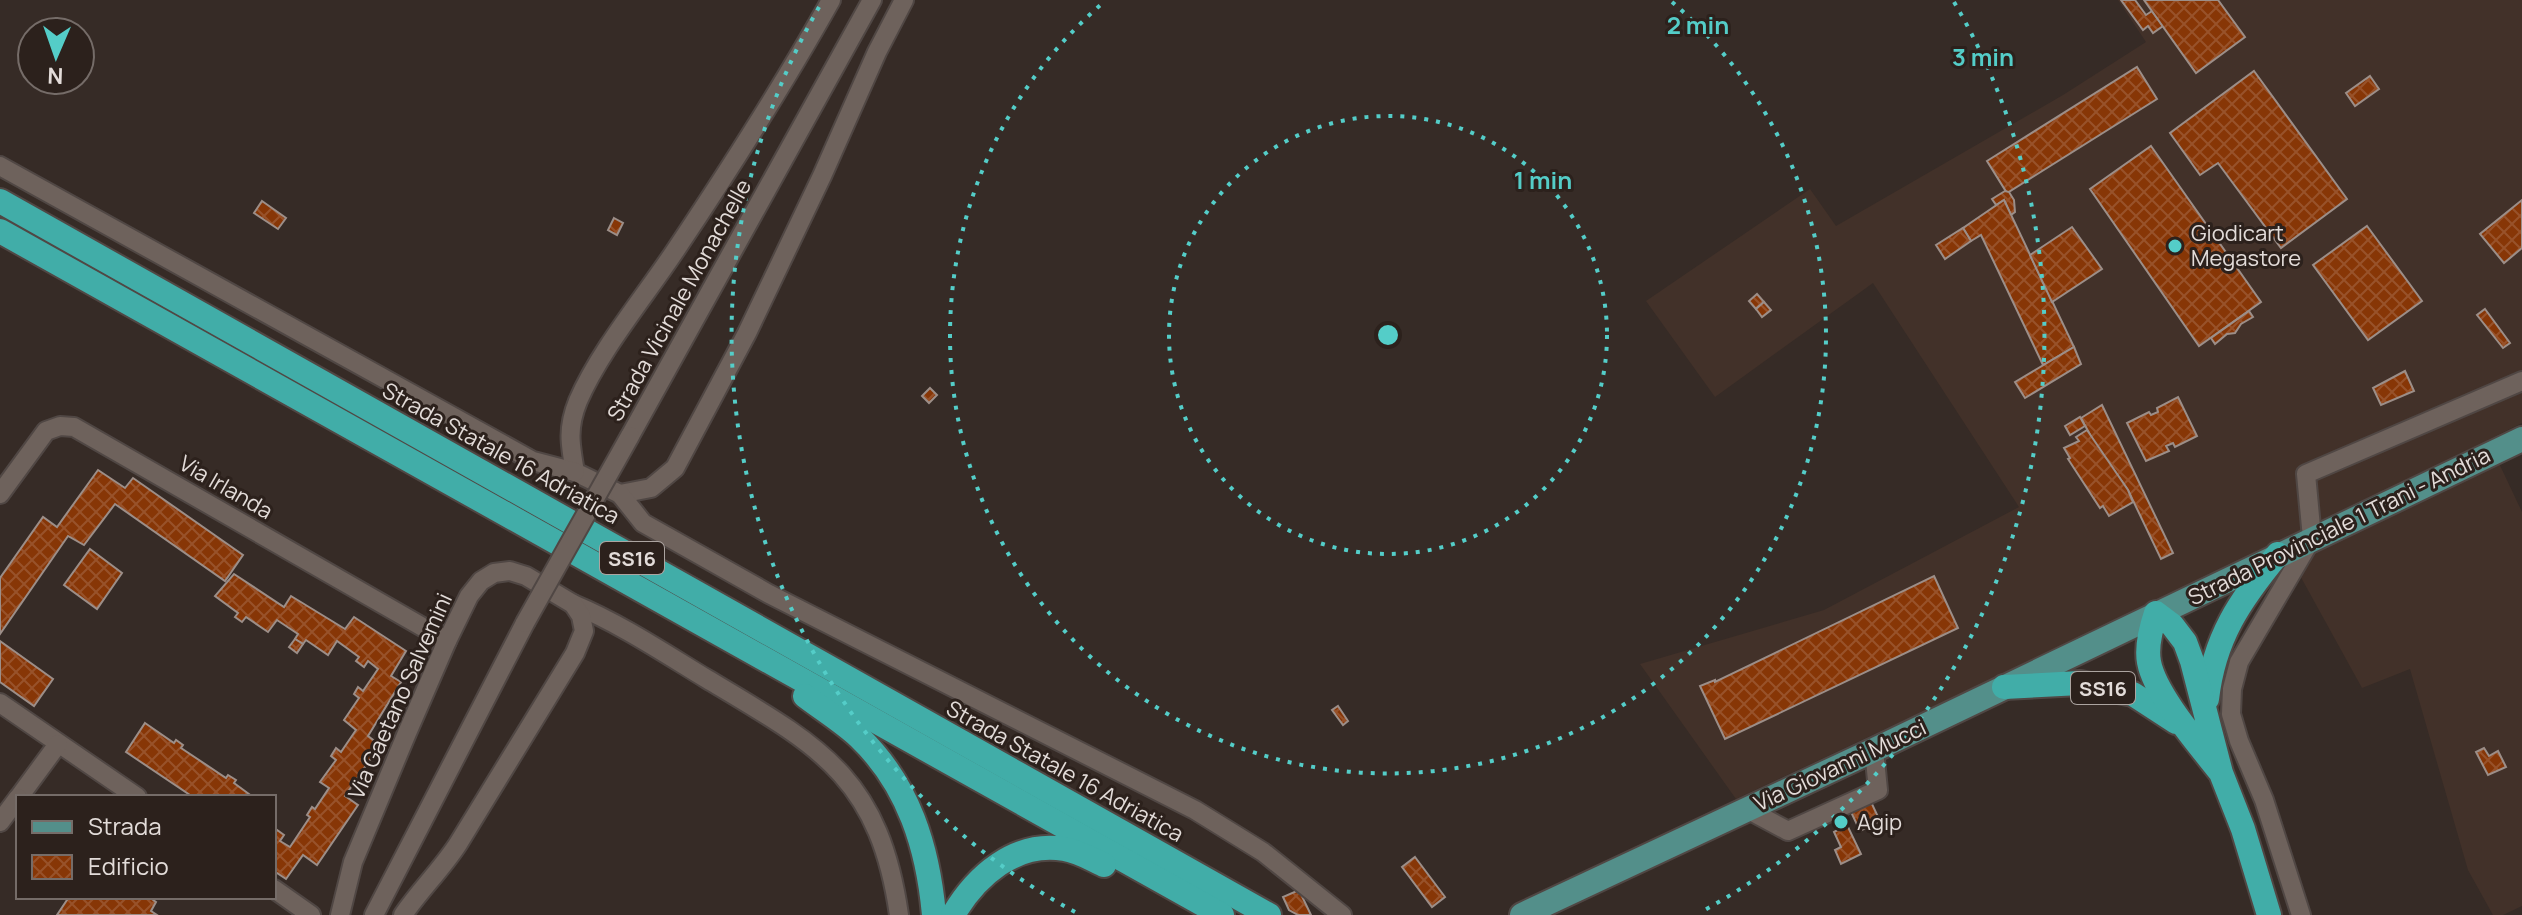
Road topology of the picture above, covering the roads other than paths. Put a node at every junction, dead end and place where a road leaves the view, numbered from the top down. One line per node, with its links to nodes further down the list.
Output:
1 (831, 0): 9 (street)
2 (872, 0): 34 (street, Strada Vicinale Monachelle, bridge)
3 (904, 0): 11 (street)
4 (0, 166): 9 (street)
5 (0, 201): 31 (highway, Strada Statale 16 Adriatica / SS16)
6 (0, 231): 17 (highway, SS16)
7 (2522, 381): 12 (street)
8 (2522, 439): 12 (main road, Strada Provinciale 1 Trani - Andria)
9 (575, 472): 11 (street)
10 (0, 494): 16 (street, Via Irlanda)
11 (620, 494): 41 (street)
12 (2312, 538): 13 (main road, Strada Provinciale 1 Trani - Andria); 44 (street)
13 (2278, 554): 15 (main road, Strada Provinciale 1 Trani - Andria); 20 (highway, SS16)
14 (573, 604): 16 (street, Via Gaetano Salvemini); 35 (street); 36 (street, Via Gaetano Salvemini)
15 (2156, 613): 18 (main road, Via Giovanni Mucci); 20 (highway, SS16); 21 (highway, SS16)
16 (447, 641): 33 (street, Via Gaetano Salvemini)
17 (791, 674): 37 (highway, SS16); 40 (highway, SS16)
18 (2004, 687): 21 (highway, SS16); 23 (main road, Via Giovanni Mucci)
19 (0, 703): 22 (street)
20 (2206, 709): 24 (highway, SS16)
21 (2191, 733): 24 (highway, SS16)
22 (58, 744): 25 (street); 26 (street)
23 (1874, 750): 28 (main road, Via Giovanni Mucci); 28 (street)
24 (2221, 773): 43 (highway, SS16)
25 (20, 795)
26 (134, 795)
27 (16, 801): 29 (street)
28 (1747, 809): 42 (main road, Via Giovanni Mucci)
29 (0, 822)
30 (276, 890): 32 (street)
31 (1267, 914)
32 (311, 915)
33 (340, 915)
34 (374, 915)
35 (403, 915)
36 (899, 915)
37 (934, 915)
38 (953, 915): 39 (highway)
39 (1209, 915)
40 (1222, 915)
41 (1342, 915)
42 (1522, 915)
43 (2269, 915)
44 (2301, 915)

